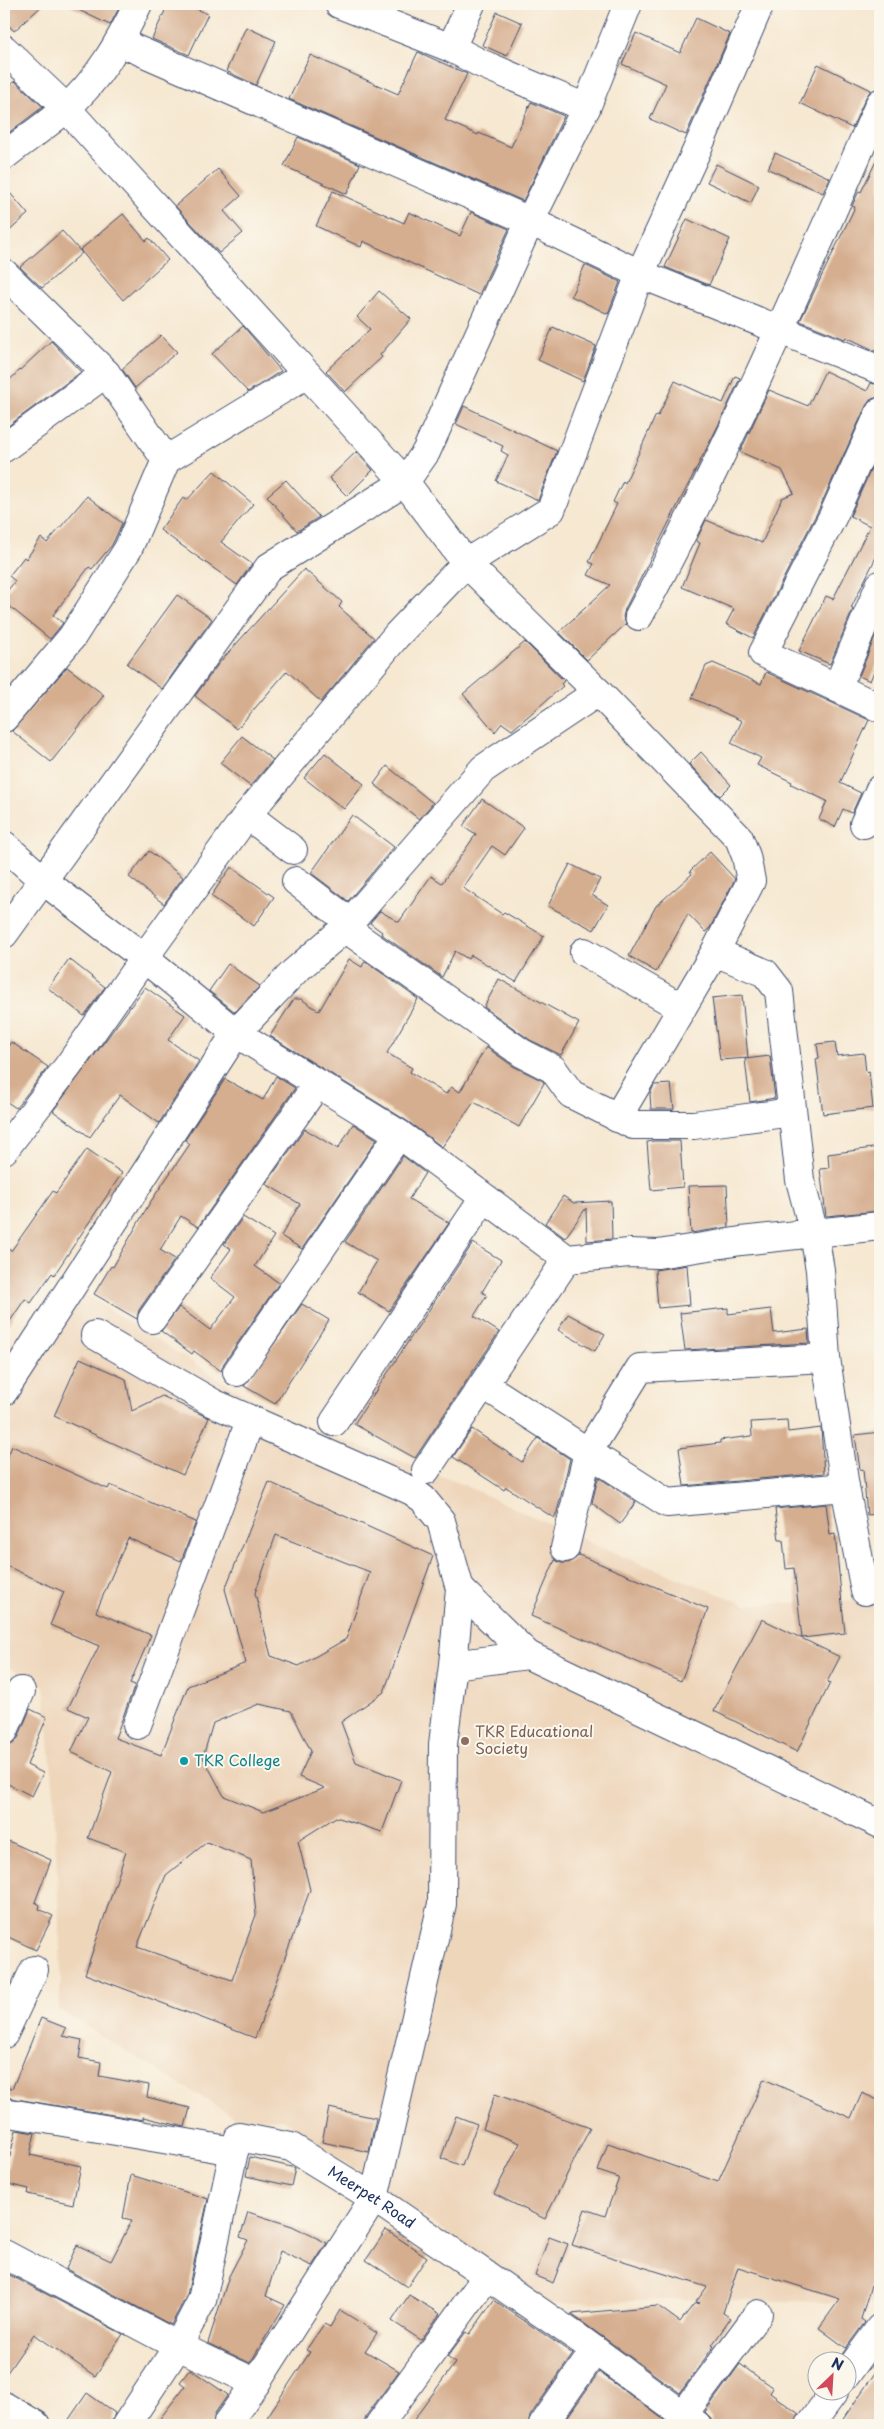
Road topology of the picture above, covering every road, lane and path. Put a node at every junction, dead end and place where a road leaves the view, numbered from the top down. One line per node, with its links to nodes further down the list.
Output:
1 (138, 4): 6 (street)
2 (471, 4): 8 (street)
3 (628, 4): 11 (street)
4 (760, 4): 15 (street)
5 (349, 6): 8 (street)
6 (119, 42): 10 (street); 13 (street)
7 (4, 48): 10 (street)
8 (451, 48): 11 (street)
9 (880, 103): 16 (street)
10 (66, 108): 12 (street); 19 (street)
11 (586, 108): 13 (street)
12 (4, 156)
13 (530, 222): 15 (street); 23 (street)
14 (4, 273): 18 (street)
15 (640, 274): 16 (street); 24 (street)
16 (780, 329): 17 (street); 26 (street)
17 (880, 370)
18 (106, 373): 21 (street); 22 (street)
19 (307, 374): 22 (street); 23 (street)
20 (880, 412): 27 (street)
21 (4, 448)
22 (166, 460): 30 (street)
23 (405, 482): 24 (street); 36 (street)
24 (466, 563): 28 (street); 32 (street)
25 (880, 586): 27 (street)
26 (639, 616)
27 (837, 688): 29 (street)
28 (598, 692): 38 (street); 41 (street)
29 (880, 708)
30 (4, 718)
31 (880, 790): 33 (street)
32 (247, 816): 35 (street); 42 (street)
33 (864, 824)
34 (4, 845): 36 (street)
35 (293, 850)
36 (44, 881): 39 (street); 42 (street)
37 (296, 881): 38 (street)
38 (348, 925): 44 (street); 47 (street)
39 (4, 934)
40 (584, 952): 43 (street)
41 (715, 952): 43 (street); 46 (street)
42 (144, 958): 44 (street); 49 (street)
43 (682, 1008): 47 (street)
44 (236, 1033): 45 (street); 59 (street)
45 (318, 1083): 48 (street); 54 (street)
46 (792, 1112): 47 (street); 52 (street)
47 (617, 1118)
48 (399, 1134): 50 (street); 57 (street)
49 (4, 1150)
50 (484, 1198): 53 (street); 61 (street)
51 (880, 1226): 52 (street)
52 (814, 1233): 53 (street); 56 (street)
53 (567, 1259): 58 (street)
54 (152, 1319)
55 (95, 1335): 60 (street)
56 (826, 1358): 62 (street); 64 (street)
57 (237, 1372)
58 (484, 1385): 62 (street); 63 (street)
59 (4, 1391)
60 (250, 1420): 66 (street); 71 (street)
61 (334, 1422)
62 (588, 1452): 64 (street); 65 (street)
63 (426, 1470)
64 (845, 1487): 67 (street)
65 (565, 1548)
66 (460, 1589): 68 (street); 69 (street)
67 (864, 1591)
68 (528, 1655): 69 (street); 73 (street)
69 (453, 1665): 78 (street)
70 (21, 1691): 72 (street)
71 (136, 1725)
72 (4, 1731)
73 (880, 1824)
74 (34, 1970): 75 (street)
75 (4, 2034)
76 (4, 2112): 77 (street)
77 (234, 2151): 78 (street, Meerpet Road); 83 (street)
78 (374, 2198): 80 (street, Meerpet Road); 86 (street)
79 (4, 2254): 83 (street)
80 (487, 2276): 84 (street, Meerpet Road); 93 (street)
81 (758, 2314): 89 (street)
82 (880, 2328): 85 (street)
83 (178, 2346): 86 (street); 92 (street)
84 (595, 2350): 89 (street, Meerpet Road); 94 (street)
85 (856, 2361)
86 (256, 2383): 90 (street)
87 (827, 2402): 95 (street)
88 (4, 2406): 91 (street)
89 (690, 2420)
90 (228, 2422)
91 (36, 2425)
92 (126, 2425)
93 (380, 2425)
94 (543, 2425)
95 (810, 2425)

